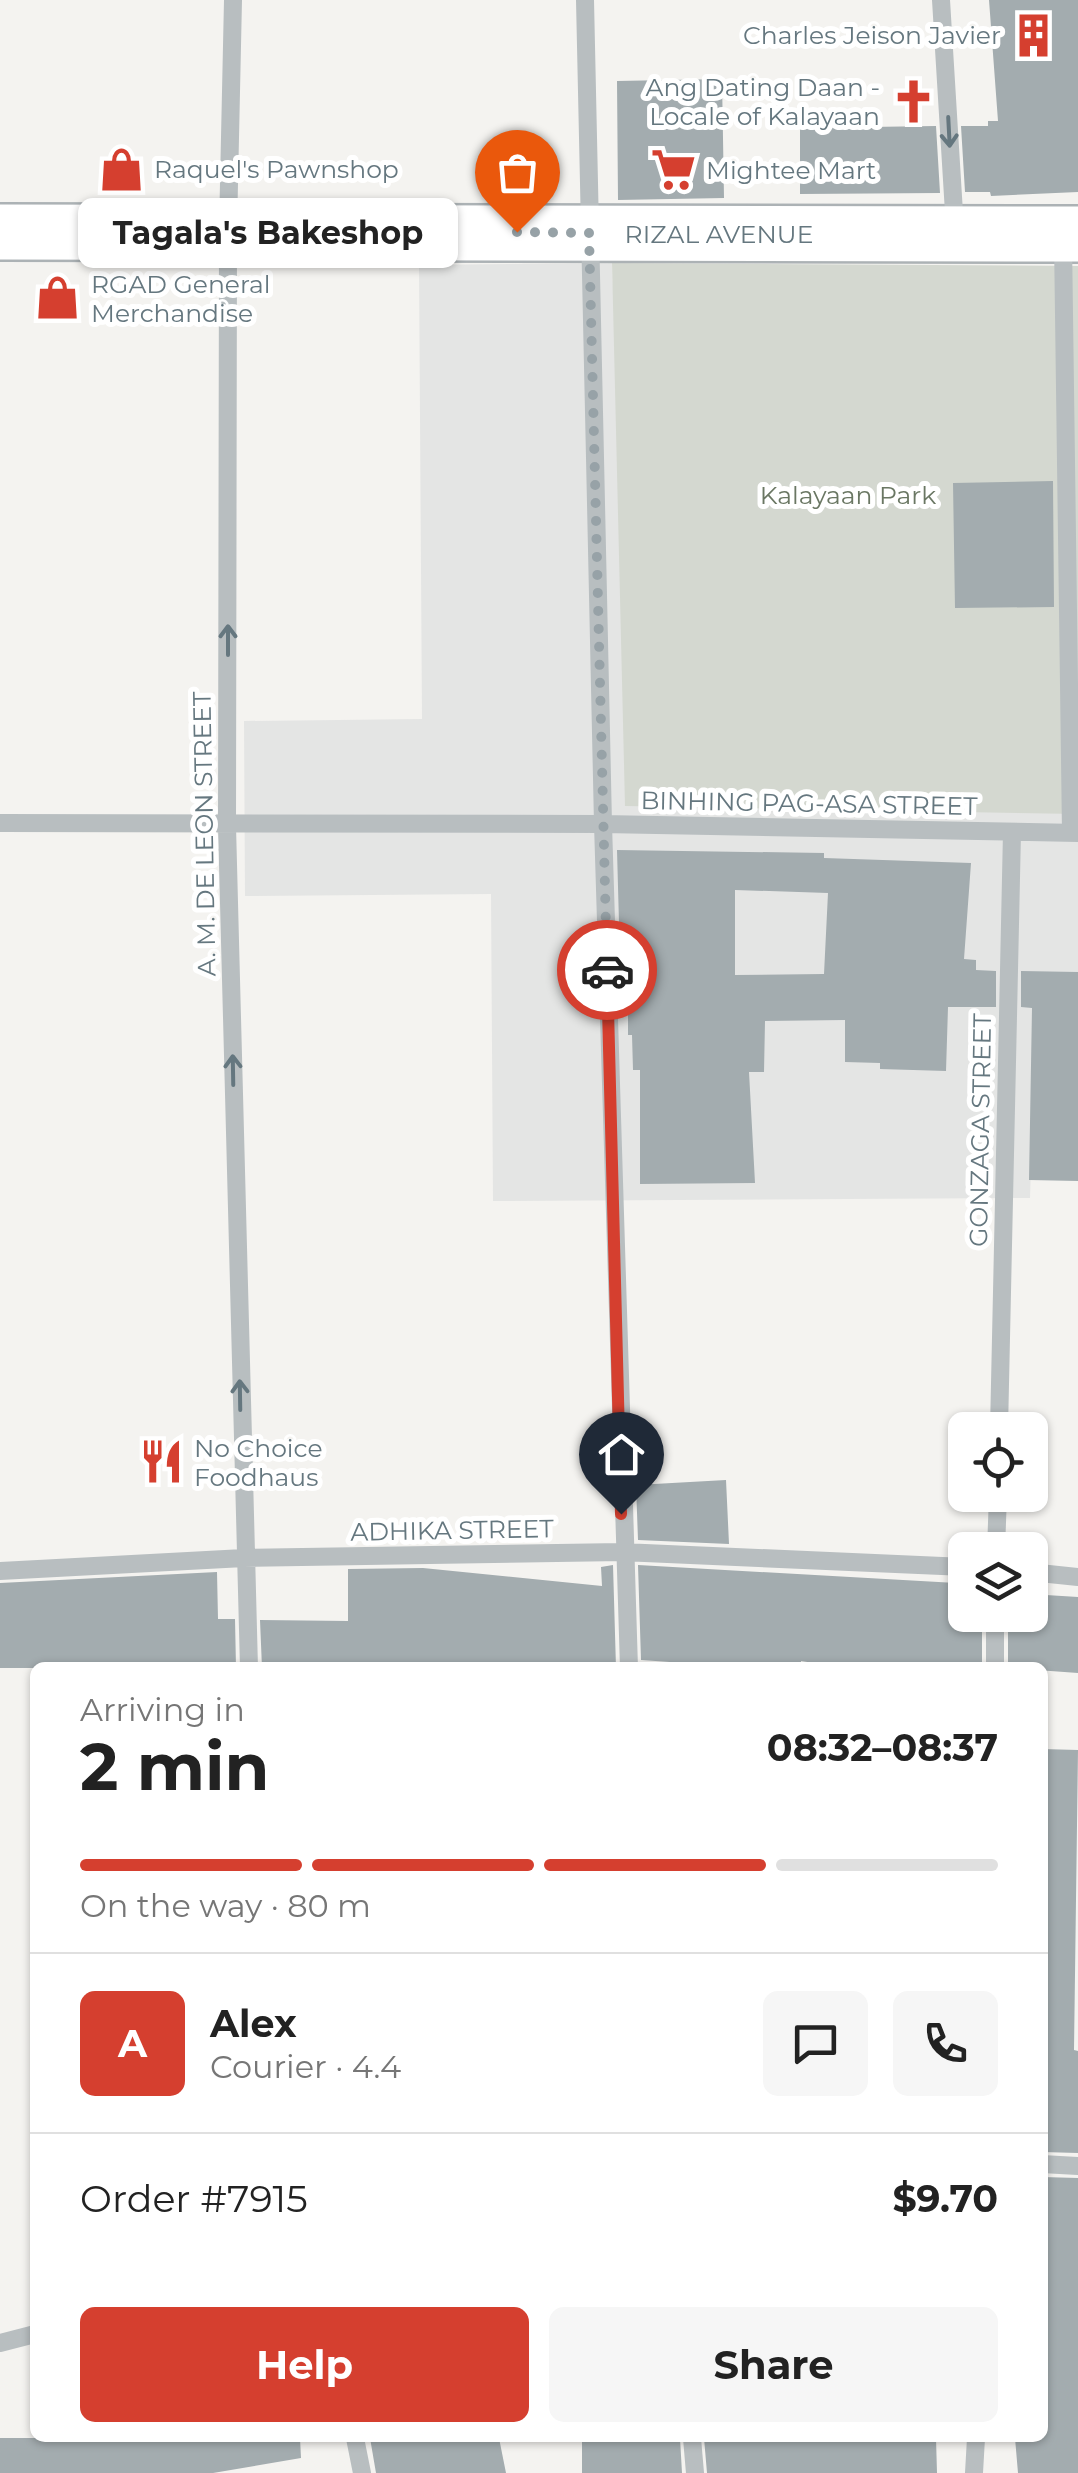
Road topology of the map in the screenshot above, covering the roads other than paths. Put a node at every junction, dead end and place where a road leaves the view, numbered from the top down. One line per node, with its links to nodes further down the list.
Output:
1 (233, 0): 4 (street, A. M. DE LEON STREET)
2 (585, 0): 6 (street)
3 (941, 0): 8 (street, one-way to 8)
4 (228, 230): 5 (main road, RIZAL AVENUE); 6 (main road, RIZAL AVENUE); 11 (street, A. M. DE LEON STREET, one-way to 4)
5 (0, 232)
6 (589, 233): 8 (main road, RIZAL AVENUE); 10 (street)
7 (1070, 234): 8 (main road, RIZAL AVENUE); 13 (street)
8 (955, 236)
9 (0, 823): 11 (street, BINHING PAG-ASA STREET)
10 (603, 824): 11 (street, BINHING PAG-ASA STREET); 12 (street, BINHING PAG-ASA STREET); 15 (street)
11 (228, 826): 16 (street, A. M. DE LEON STREET, one-way to 11)
12 (1012, 832): 13 (street, BINHING PAG-ASA STREET); 14 (street, GONZAGA STREET)
13 (1074, 833)
14 (999, 1412)
15 (622, 1552): 16 (street, ADHIKA STREET); 17 (street, ADHIKA STREET); 23 (street)
16 (244, 1558): 18 (street, ADHIKA STREET); 22 (street, A. M. DE LEON STREET)
17 (948, 1566)
18 (0, 1570)
19 (1048, 1574): 20 (street)
20 (1078, 1577)
21 (996, 1632): 24 (street)
22 (250, 1662)
23 (629, 1662)
24 (995, 1662)
25 (1048, 2164): 26 (street)
26 (1078, 2166)
27 (30, 2335): 28 (street)
28 (0, 2343)
29 (356, 2442): 32 (street)
30 (692, 2442): 33 (street)
31 (976, 2442): 34 (street)
32 (362, 2473)
33 (695, 2473)
34 (974, 2473)

